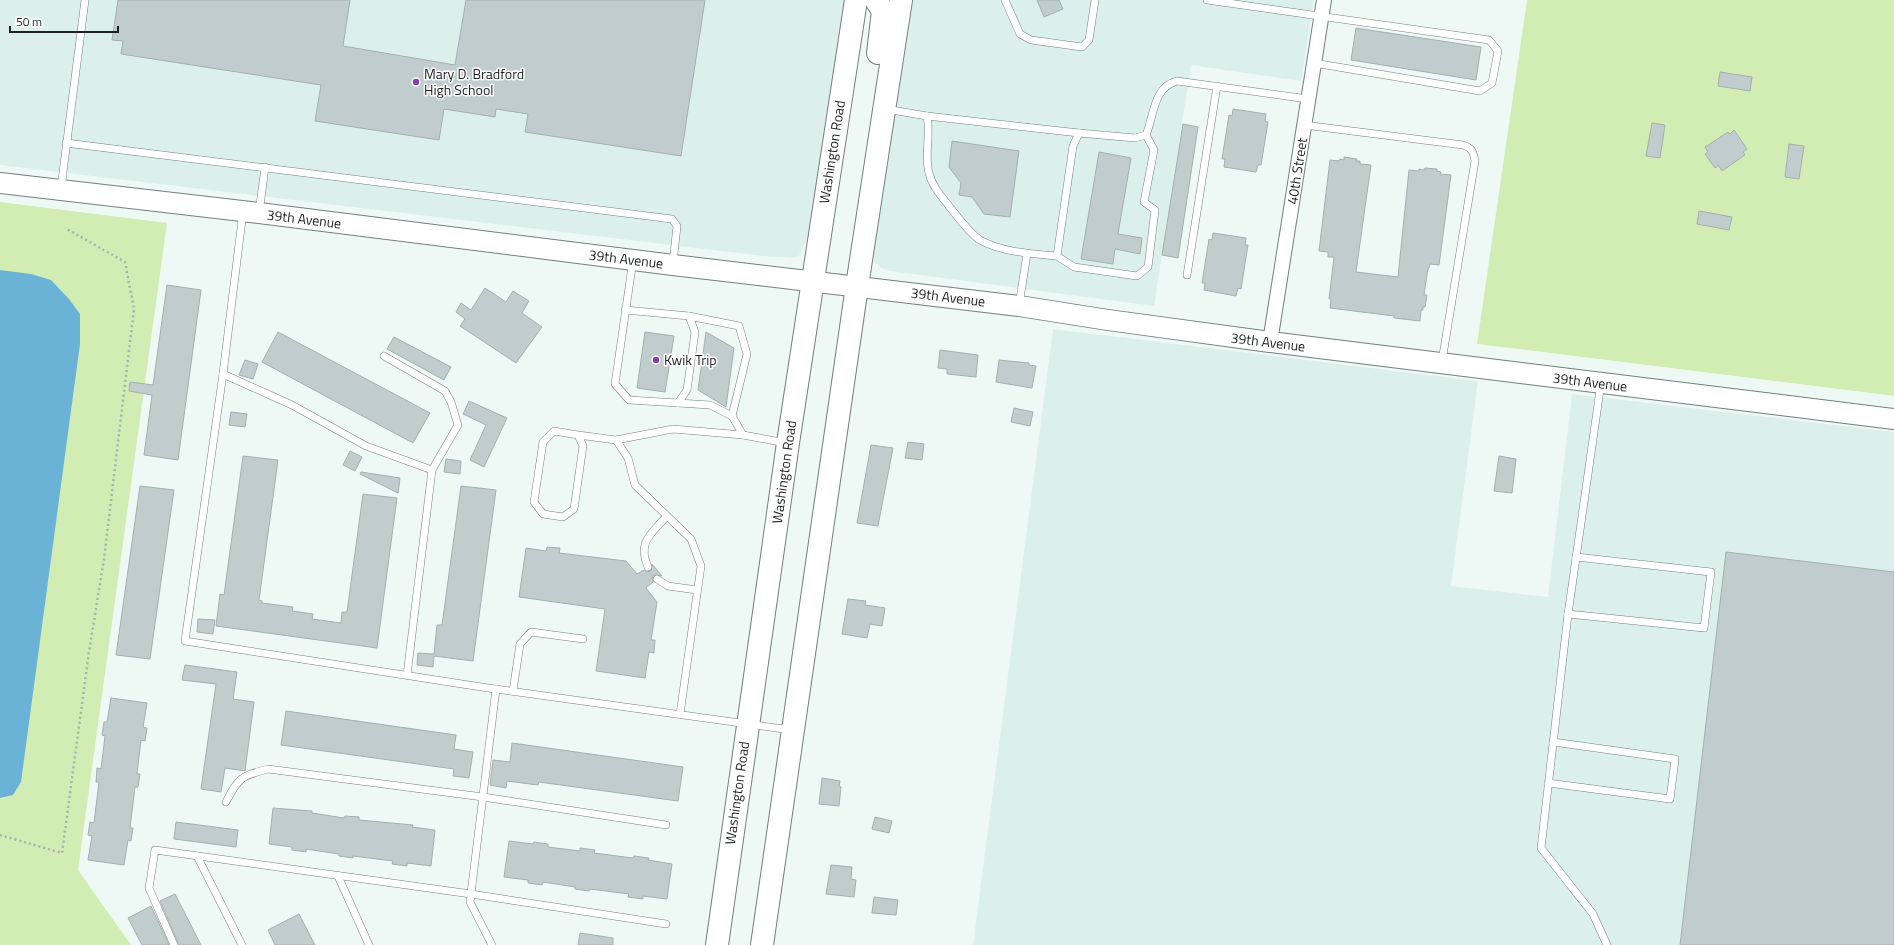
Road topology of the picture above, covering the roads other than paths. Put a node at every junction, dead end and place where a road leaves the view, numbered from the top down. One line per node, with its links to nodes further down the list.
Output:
1 (85, 0): 18 (lane)
2 (856, 0): 28 (main road, Washington Road)
3 (876, 0): 13 (main road)
4 (901, 0): 13 (main road)
5 (1005, 0): 6 (lane)
6 (1095, 0)
7 (1207, 0): 9 (lane)
8 (1324, 0): 9 (street, 40th Street)
9 (1321, 17): 10 (street, 40th Street); 10 (lane)
10 (1314, 63): 12 (street, 40th Street)
11 (1217, 86): 12 (lane); 17 (lane); 27 (lane)
12 (1308, 99): 15 (street, 40th Street)
13 (883, 115): 14 (lane); 29 (main road)
14 (927, 116): 16 (lane); 23 (lane)
15 (1304, 125): 33 (street, 40th Street); 35 (lane)
16 (1079, 133): 17 (lane); 24 (lane)
17 (1146, 136): 24 (lane)
18 (66, 143): 19 (lane); 21 (lane)
19 (264, 167): 22 (lane); 26 (lane)
20 (0, 183): 21 (main road, 39th Avenue)
21 (61, 190): 22 (main road, 39th Avenue)
22 (251, 212): 25 (main road, 39th Avenue); 36 (lane)
23 (1027, 254): 24 (lane); 30 (lane)
24 (1057, 256)
25 (633, 260): 26 (main road, 39th Avenue); 31 (lane)
26 (673, 265): 28 (main road, 39th Avenue)
27 (1187, 275)
28 (812, 282): 29 (main road, 39th Avenue); 44 (main road, Washington Road)
29 (857, 286): 30 (main road, 39th Avenue); 58 (main road)
30 (1019, 306): 33 (main road, 39th Avenue)
31 (625, 310): 32 (lane); 38 (lane)
32 (689, 316): 38 (lane); 39 (lane)
33 (1270, 342): 35 (main road, 39th Avenue)
34 (384, 356): 45 (lane)
35 (1442, 364): 37 (main road, 39th Avenue)
36 (223, 374): 45 (lane); 53 (lane)
37 (1601, 383): 40 (main road, 39th Avenue); 47 (lane)
38 (678, 403): 39 (lane)
39 (732, 416): 42 (lane)
40 (1894, 419)
41 (578, 435): 41 (lane); 43 (lane)
42 (743, 435): 43 (lane); 44 (lane)
43 (616, 440): 46 (lane)
44 (788, 443): 57 (main road, Washington Road)
45 (432, 470): 53 (lane)
46 (667, 516): 48 (lane); 50 (lane)
47 (1576, 557): 51 (lane); 51 (lane)
48 (648, 566)
49 (658, 579): 50 (lane)
50 (698, 590): 56 (lane)
51 (1568, 614): 59 (lane)
52 (583, 639): 55 (lane)
53 (407, 675): 54 (lane)
54 (496, 689): 55 (lane); 61 (lane)
55 (513, 691): 56 (lane)
56 (680, 714): 57 (lane)
57 (747, 723): 58 (lane); 72 (main road, Washington Road)
58 (792, 731): 73 (main road)
59 (1553, 742): 60 (lane); 60 (lane)
60 (1548, 783): 74 (lane)
61 (483, 797): 62 (lane); 63 (lane); 66 (lane)
62 (226, 802)
63 (666, 825)
64 (197, 856): 65 (lane); 68 (lane); 69 (lane)
65 (338, 876): 66 (lane); 70 (lane)
66 (471, 894): 67 (lane); 71 (lane)
67 (666, 924)
68 (174, 945)
69 (242, 945)
70 (369, 945)
71 (492, 945)
72 (717, 945)
73 (762, 945)
74 (1607, 945)

